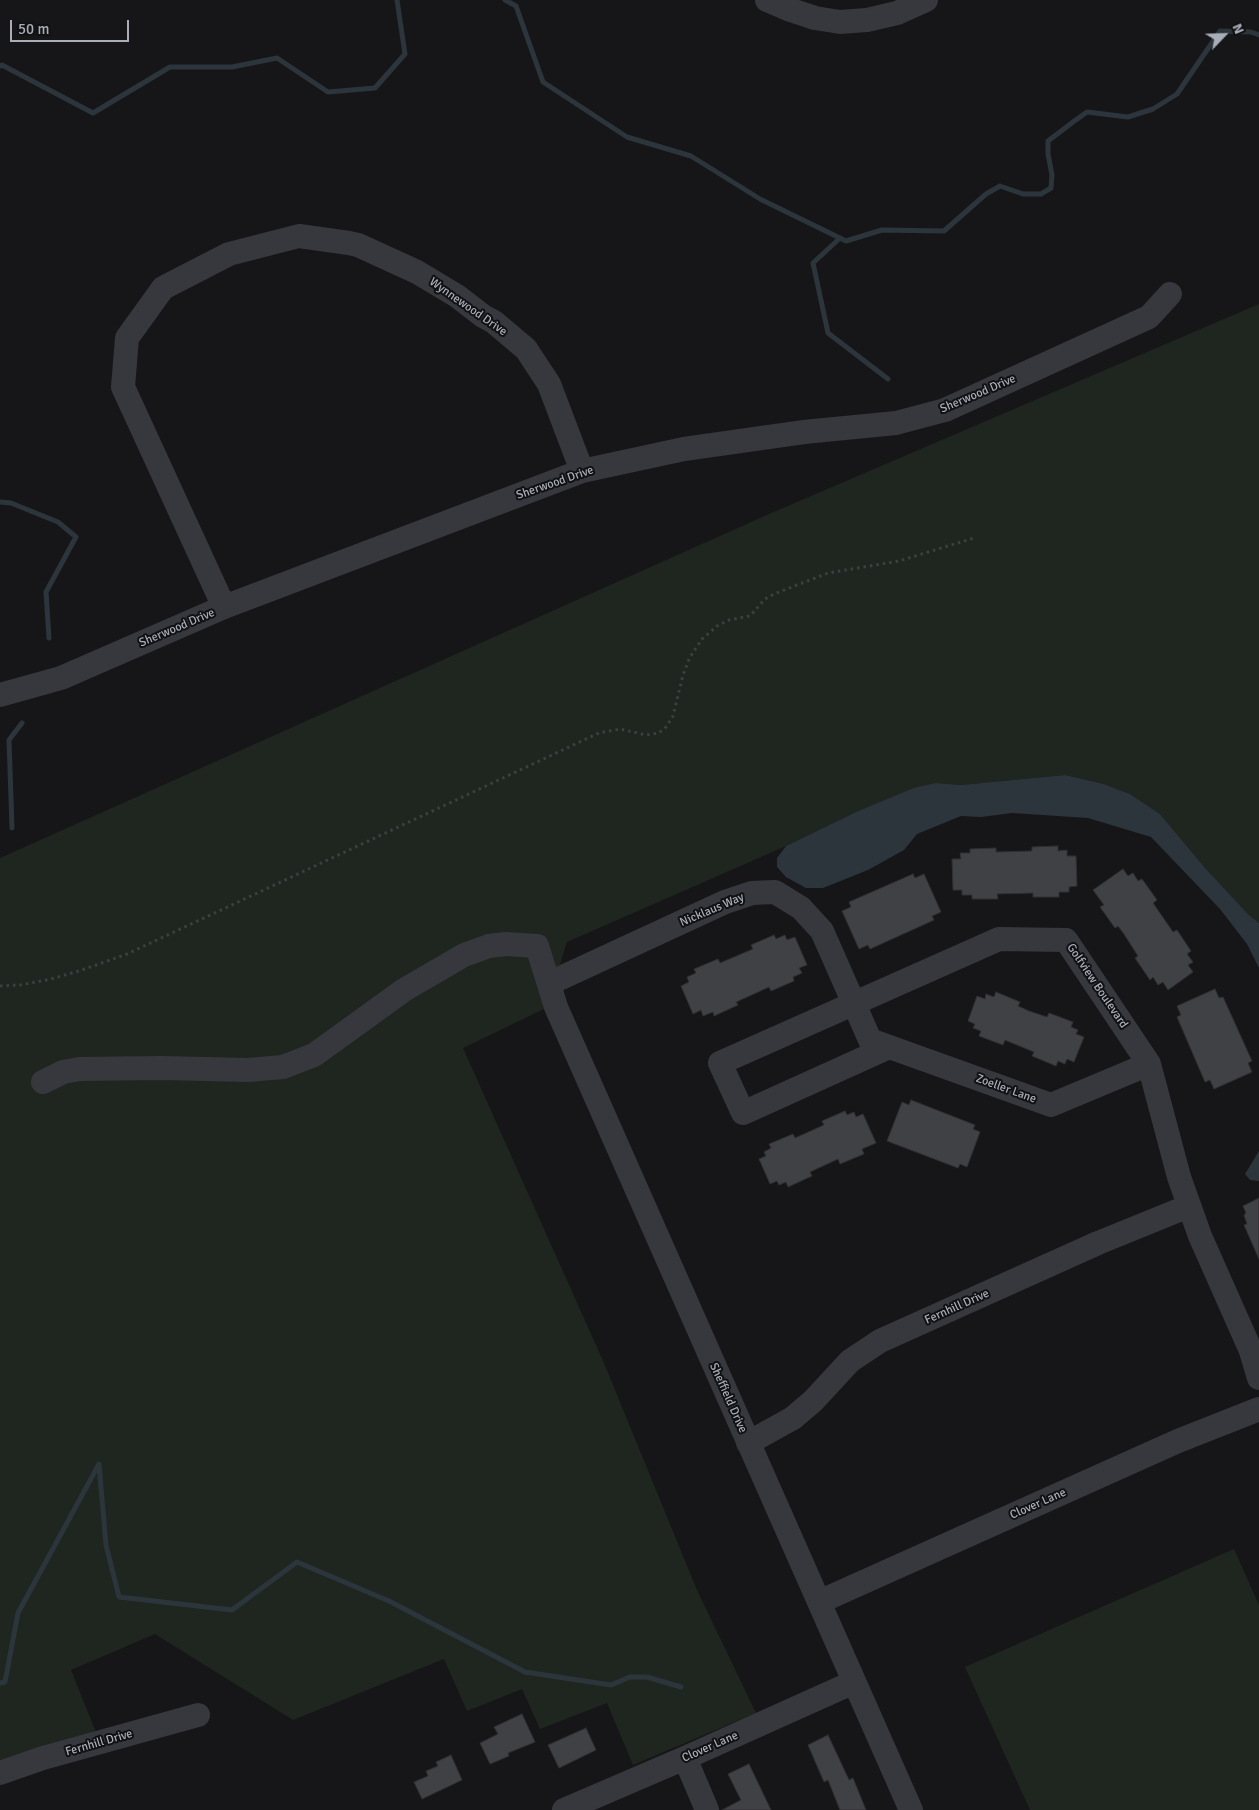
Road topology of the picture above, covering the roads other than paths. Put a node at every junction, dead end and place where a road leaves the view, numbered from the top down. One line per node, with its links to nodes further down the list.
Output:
1 (767, 0): 2 (street)
2 (926, 0)
3 (1170, 294): 4 (street, Sherwood Drive)
4 (582, 471): 5 (street, Sherwood Drive); 5 (street, Wynnewood Drive)
5 (224, 607): 6 (street, Sherwood Drive)
6 (0, 695)
7 (550, 983): 8 (street, Nicklaus Way); 11 (street, Sheffield Drive); 15 (street, Sheffield Drive)
8 (853, 1003): 9 (street, Zoeller Lane); 9 (street, Golfview Boulevard); 10 (street, Golfview Boulevard)
9 (889, 1047): 10 (street, Zoeller Lane)
10 (1149, 1064): 12 (street, Golfview Boulevard)
11 (43, 1082)
12 (1189, 1206): 13 (street, Golfview Boulevard); 15 (street, Fernhill Drive)
13 (1259, 1378)
14 (1259, 1409): 16 (street, Clover Lane)
15 (748, 1443): 16 (street, Sheffield Drive)
16 (819, 1602): 17 (street, Sheffield Drive)
17 (854, 1682): 19 (street, Clover Lane); 23 (street, Sheffield Drive)
18 (198, 1715): 20 (street, Fernhill Drive)
19 (685, 1758): 21 (street, Clover Lane); 22 (street)
20 (0, 1773)
21 (564, 1810)
22 (708, 1810)
23 (911, 1810)

